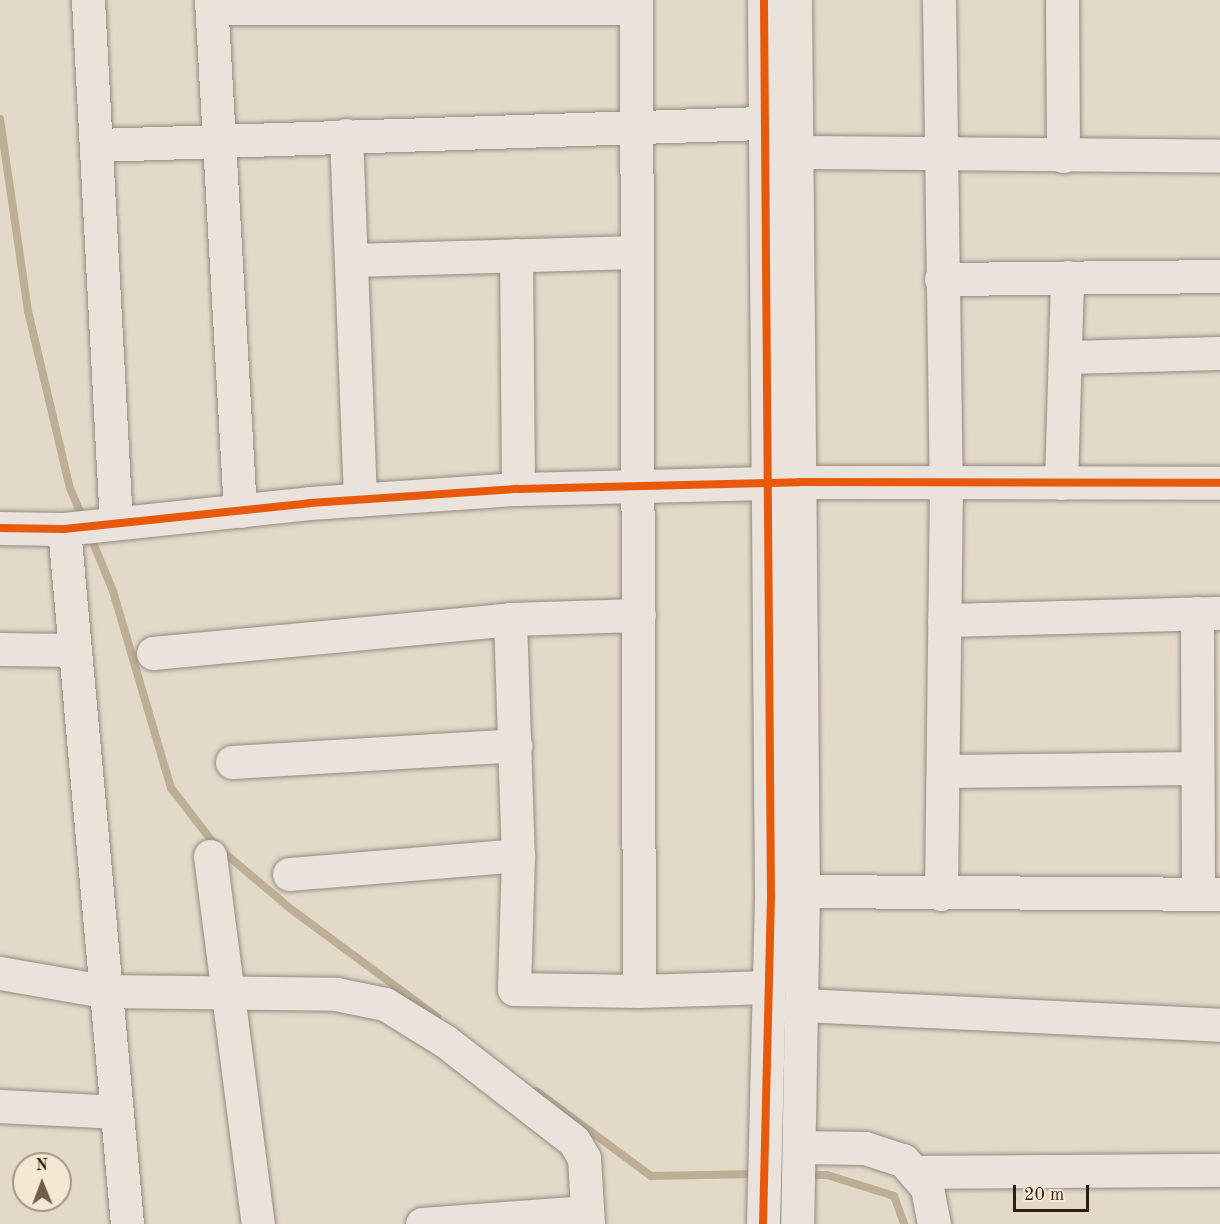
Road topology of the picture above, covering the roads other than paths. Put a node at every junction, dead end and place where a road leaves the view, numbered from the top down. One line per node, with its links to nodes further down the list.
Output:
1 (88, 0): 14 (street)
2 (764, 0): 10 (street)
3 (795, 0): 15 (street)
4 (939, 0): 16 (street)
5 (1062, 0): 17 (street)
6 (398, 3): 7 (street); 9 (street)
7 (212, 4): 13 (street)
8 (636, 4): 9 (street); 11 (street)
9 (512, 5)
10 (762, 123): 11 (street); 27 (street)
11 (636, 129): 12 (street); 19 (street)
12 (346, 135): 13 (street); 21 (street)
13 (220, 138): 14 (street); 34 (street)
14 (98, 145): 35 (street)
15 (796, 152): 16 (street); 27 (street)
16 (938, 152): 17 (street); 24 (street)
17 (1063, 156): 18 (street)
18 (1220, 156)
19 (637, 252): 20 (street); 31 (street)
20 (516, 255): 21 (street); 32 (street)
21 (351, 260): 33 (street)
22 (1220, 276): 23 (street)
23 (1067, 278): 24 (street); 26 (street)
24 (941, 279): 28 (street)
25 (1220, 352): 26 (street)
26 (1066, 357): 29 (street)
27 (783, 482): 28 (street); 31 (street); 51 (street); 55 (street)
28 (946, 483): 29 (street); 40 (street)
29 (1061, 483): 30 (street)
30 (1220, 483)
31 (639, 486): 32 (street); 38 (street)
32 (518, 489): 33 (street)
33 (360, 500): 34 (street)
34 (240, 511): 35 (street)
35 (90, 526): 36 (street); 42 (street)
36 (0, 528)
37 (1209, 613): 40 (street); 46 (street)
38 (639, 615): 39 (street); 58 (street)
39 (510, 619): 43 (street); 44 (street)
40 (944, 620): 47 (street)
41 (0, 649): 42 (street)
42 (72, 650): 56 (street)
43 (153, 653)
44 (515, 745): 45 (street); 48 (street)
45 (232, 762)
46 (1197, 768): 47 (street); 53 (street)
47 (943, 771): 52 (street)
48 (518, 855): 50 (street); 58 (street)
49 (210, 856): 57 (street)
50 (289, 874)
51 (803, 891): 52 (street); 59 (street)
52 (941, 894): 53 (street)
53 (1209, 894)
54 (0, 973): 56 (street)
55 (769, 987): 58 (street); 70 (street)
56 (103, 991): 57 (street); 62 (street)
57 (226, 991): 66 (street); 68 (street)
58 (639, 992)
59 (802, 1005): 60 (street); 63 (street)
60 (1220, 1025)
61 (0, 1106): 62 (street)
62 (117, 1112): 67 (street)
63 (799, 1165): 65 (street); 71 (street)
64 (1220, 1170): 65 (street)
65 (918, 1172): 72 (street)
66 (588, 1218): 69 (street)
67 (127, 1224)
68 (258, 1224)
69 (422, 1224)
70 (763, 1224)
71 (797, 1224)
72 (934, 1224)

